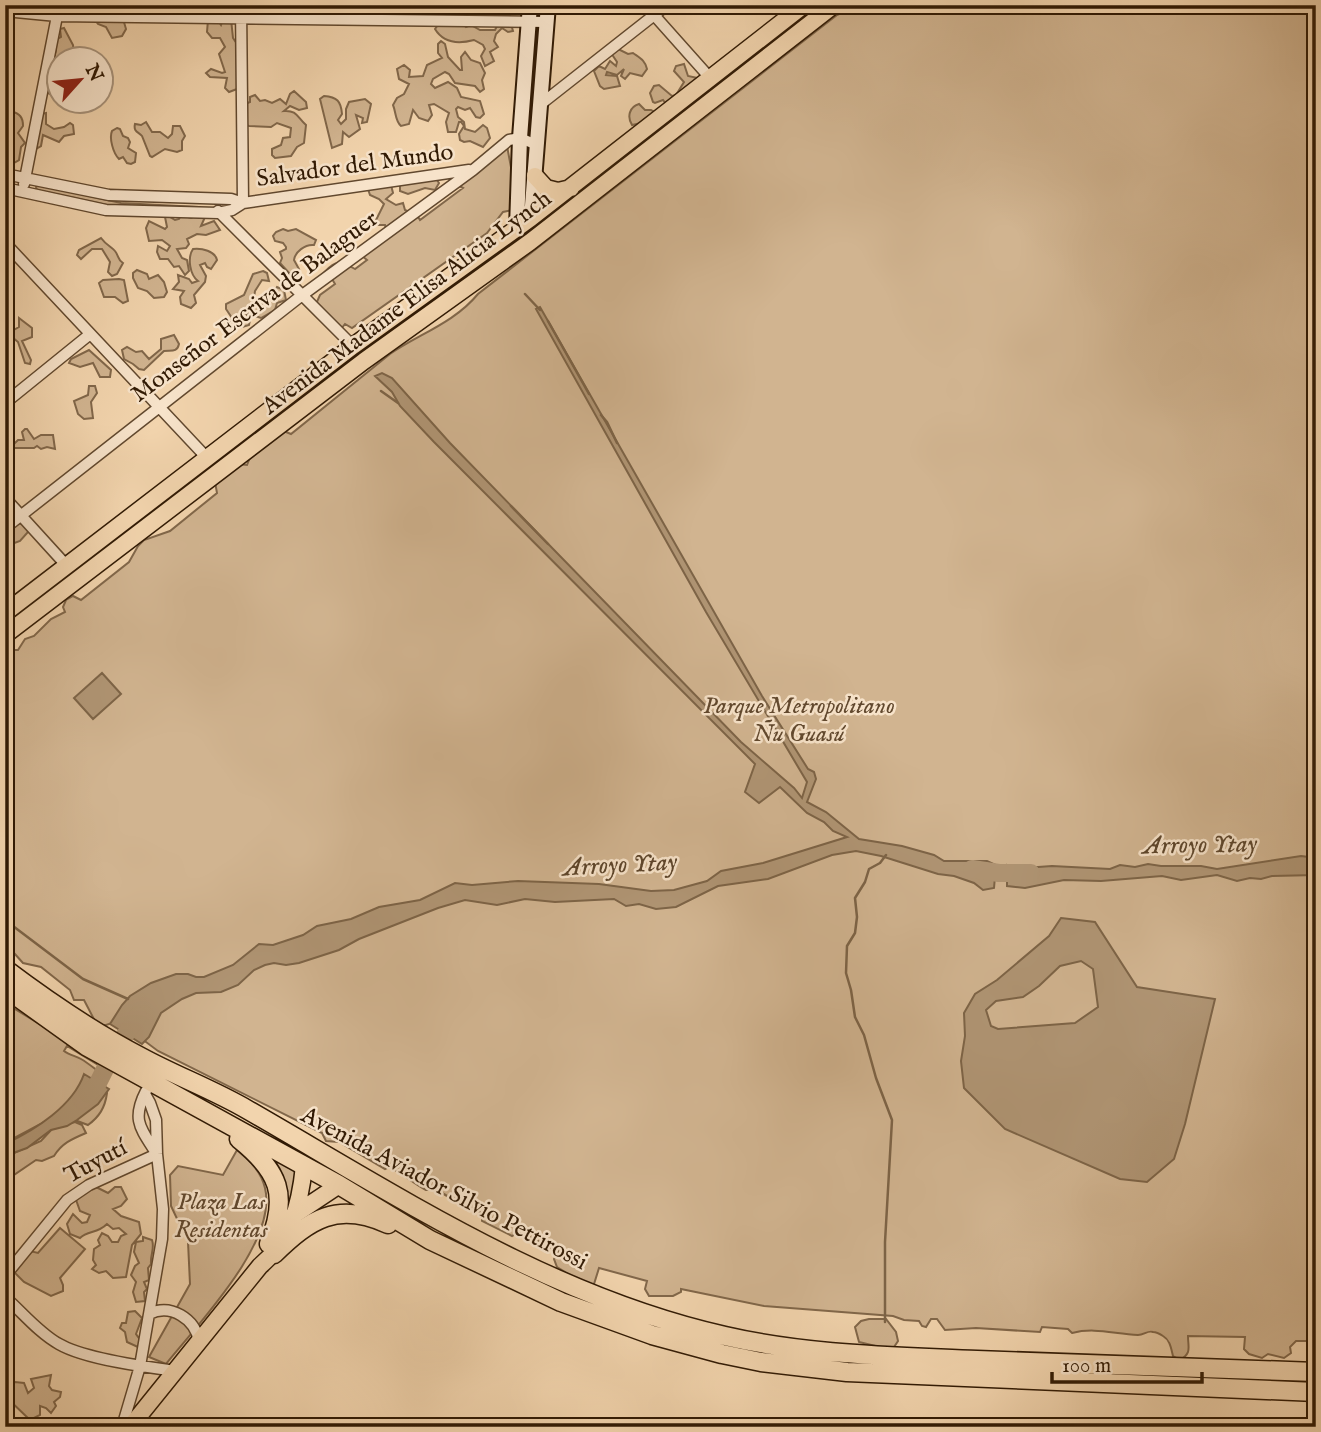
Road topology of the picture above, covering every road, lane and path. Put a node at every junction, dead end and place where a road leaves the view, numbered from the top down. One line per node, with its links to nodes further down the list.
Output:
1 (241, 5): 10 (street)
2 (530, 5): 11 (main road)
3 (548, 5): 12 (main road)
4 (667, 5): 8 (street)
5 (804, 5): 13 (main road, Avenida Madame Elisa Alicia Lynch)
6 (834, 5): 30 (main road, Avenida Madame Elisa Alicia Lynch)
7 (6, 9): 9 (street)
8 (654, 10): 13 (street); 14 (street)
9 (57, 16): 10 (street); 20 (street)
10 (242, 18): 11 (street); 25 (street)
11 (529, 22): 12 (street); 15 (main road)
12 (547, 22): 14 (main road)
13 (711, 79): 22 (main road, Avenida Madame Elisa Alicia Lynch)
14 (541, 104): 16 (main road)
15 (520, 138): 16 (street); 17 (street, Monseñor Escriva de Balaguer); 28 (main road)
16 (537, 145): 19 (main road)
17 (473, 170): 25 (street, Salvador del Mundo); 31 (street, Monseñor Escriva de Balaguer)
18 (5, 174): 20 (street, Salvador del Mundo)
19 (535, 176): 22 (main road); 27 (main road)
20 (25, 178): 23 (street); 24 (street, Salvador del Mundo)
21 (5, 188): 23 (street, Salvador del Mundo)
22 (571, 188): 27 (main road, Avenida Madame Elisa Alicia Lynch)
23 (22, 191): 26 (street, Salvador del Mundo)
24 (218, 199): 25 (street, Salvador del Mundo); 26 (street)
25 (243, 203): 26 (street, Salvador del Mundo)
26 (218, 213): 31 (street)
27 (531, 218): 28 (main road, Avenida Madame Elisa Alicia Lynch); 30 (main road)
28 (517, 228): 33 (main road, Avenida Madame Elisa Alicia Lynch)
29 (5, 243): 32 (street)
30 (463, 290): 41 (main road, Avenida Madame Elisa Alicia Lynch)
31 (301, 296): 33 (street); 35 (street, Monseñor Escriva de Balaguer)
32 (89, 335): 34 (street); 35 (street)
33 (353, 346): 36 (main road, Avenida Madame Elisa Alicia Lynch)
34 (5, 402)
35 (158, 407): 36 (street); 38 (street, Monseñor Escriva de Balaguer)
36 (208, 459): 40 (main road, Avenida Madame Elisa Alicia Lynch)
37 (5, 498): 38 (street)
38 (21, 516): 39 (street, Monseñor Escriva de Balaguer); 40 (street)
39 (5, 528)
40 (66, 565): 42 (main road); 43 (main road, Avenida Madame Elisa Alicia Lynch)
41 (78, 579): 44 (main road, Avenida Madame Elisa Alicia Lynch); 45 (main road)
42 (5, 603)
43 (5, 613)
44 (5, 635)
45 (5, 647)
46 (5, 957): 50 (highway)
47 (5, 969): 50 (highway, Avenida Aviador Silvio Pettirossi)
48 (5, 988): 51 (highway, Avenida Aviador Silvio Pettirossi)
49 (5, 998): 51 (highway)
50 (72, 1019): 52 (highway, Avenida Aviador Silvio Pettirossi)
51 (51, 1020): 52 (highway, Avenida Aviador Silvio Pettirossi)
52 (88, 1037): 53 (highway, Avenida Aviador Silvio Pettirossi)
53 (136, 1065): 54 (highway, Avenida Aviador Silvio Pettirossi); 55 (highway, Avenida Aviador Silvio Pettirossi)
54 (148, 1088): 56 (highway, Avenida Aviador Silvio Pettirossi); 57 (street); 57 (street)
55 (222, 1098): 58 (highway); 62 (highway, Avenida Aviador Silvio Pettirossi)
56 (212, 1116): 58 (highway, Avenida Aviador Silvio Pettirossi); 63 (highway)
57 (157, 1154): 64 (street, Tuyutí); 66 (street)
58 (304, 1166): 59 (highway, Avenida Aviador Silvio Pettirossi); 60 (main road)
59 (339, 1185): 60 (main road); 61 (highway, Avenida Aviador Silvio Pettirossi); 62 (highway)
60 (295, 1214): 63 (main road)
61 (430, 1240): 63 (highway); 71 (highway, Avenida Aviador Silvio Pettirossi)
62 (494, 1250): 70 (highway, Avenida Aviador Silvio Pettirossi)
63 (268, 1254): 67 (main road)
64 (5, 1276)
65 (5, 1297): 68 (street)
66 (149, 1314): 67 (street); 68 (street)
67 (199, 1342): 69 (main road)
68 (139, 1366): 69 (street); 72 (street)
69 (176, 1371): 73 (main road)
70 (1316, 1373)
71 (1316, 1392)
72 (122, 1427)
73 (130, 1427)

